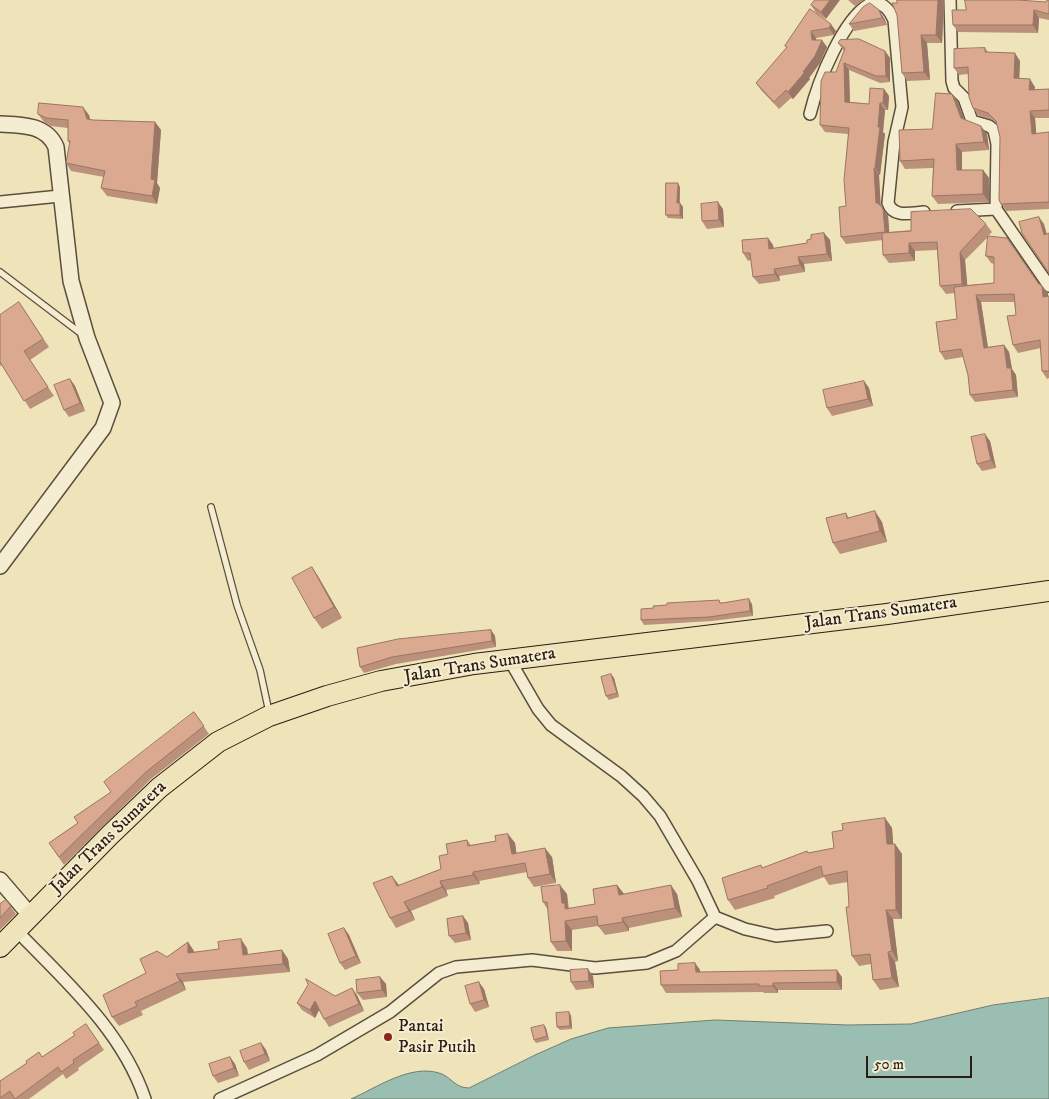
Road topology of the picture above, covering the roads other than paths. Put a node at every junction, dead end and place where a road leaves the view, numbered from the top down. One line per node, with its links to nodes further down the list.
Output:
1 (950, 0): 6 (street)
2 (810, 114): 6 (street)
3 (0, 124): 4 (street)
4 (60, 196): 5 (street); 9 (street)
5 (0, 202)
6 (996, 209): 8 (street)
7 (0, 272): 9 (lane)
8 (1049, 286)
9 (87, 338): 11 (street)
10 (211, 507): 14 (lane)
11 (0, 566)
12 (1049, 591): 13 (highway, Jalan Trans Sumatera)
13 (509, 659): 14 (highway, Jalan Trans Sumatera); 17 (street)
14 (269, 716): 16 (highway, Jalan Trans Sumatera)
15 (0, 880): 16 (street)
16 (30, 915): 18 (highway, Jalan Trans Sumatera)
17 (715, 917): 19 (street); 22 (street)
18 (16, 930): 20 (highway, Jalan Trans Sumatera); 21 (street)
19 (827, 931)
20 (0, 947)
21 (145, 1099)
22 (220, 1099)

